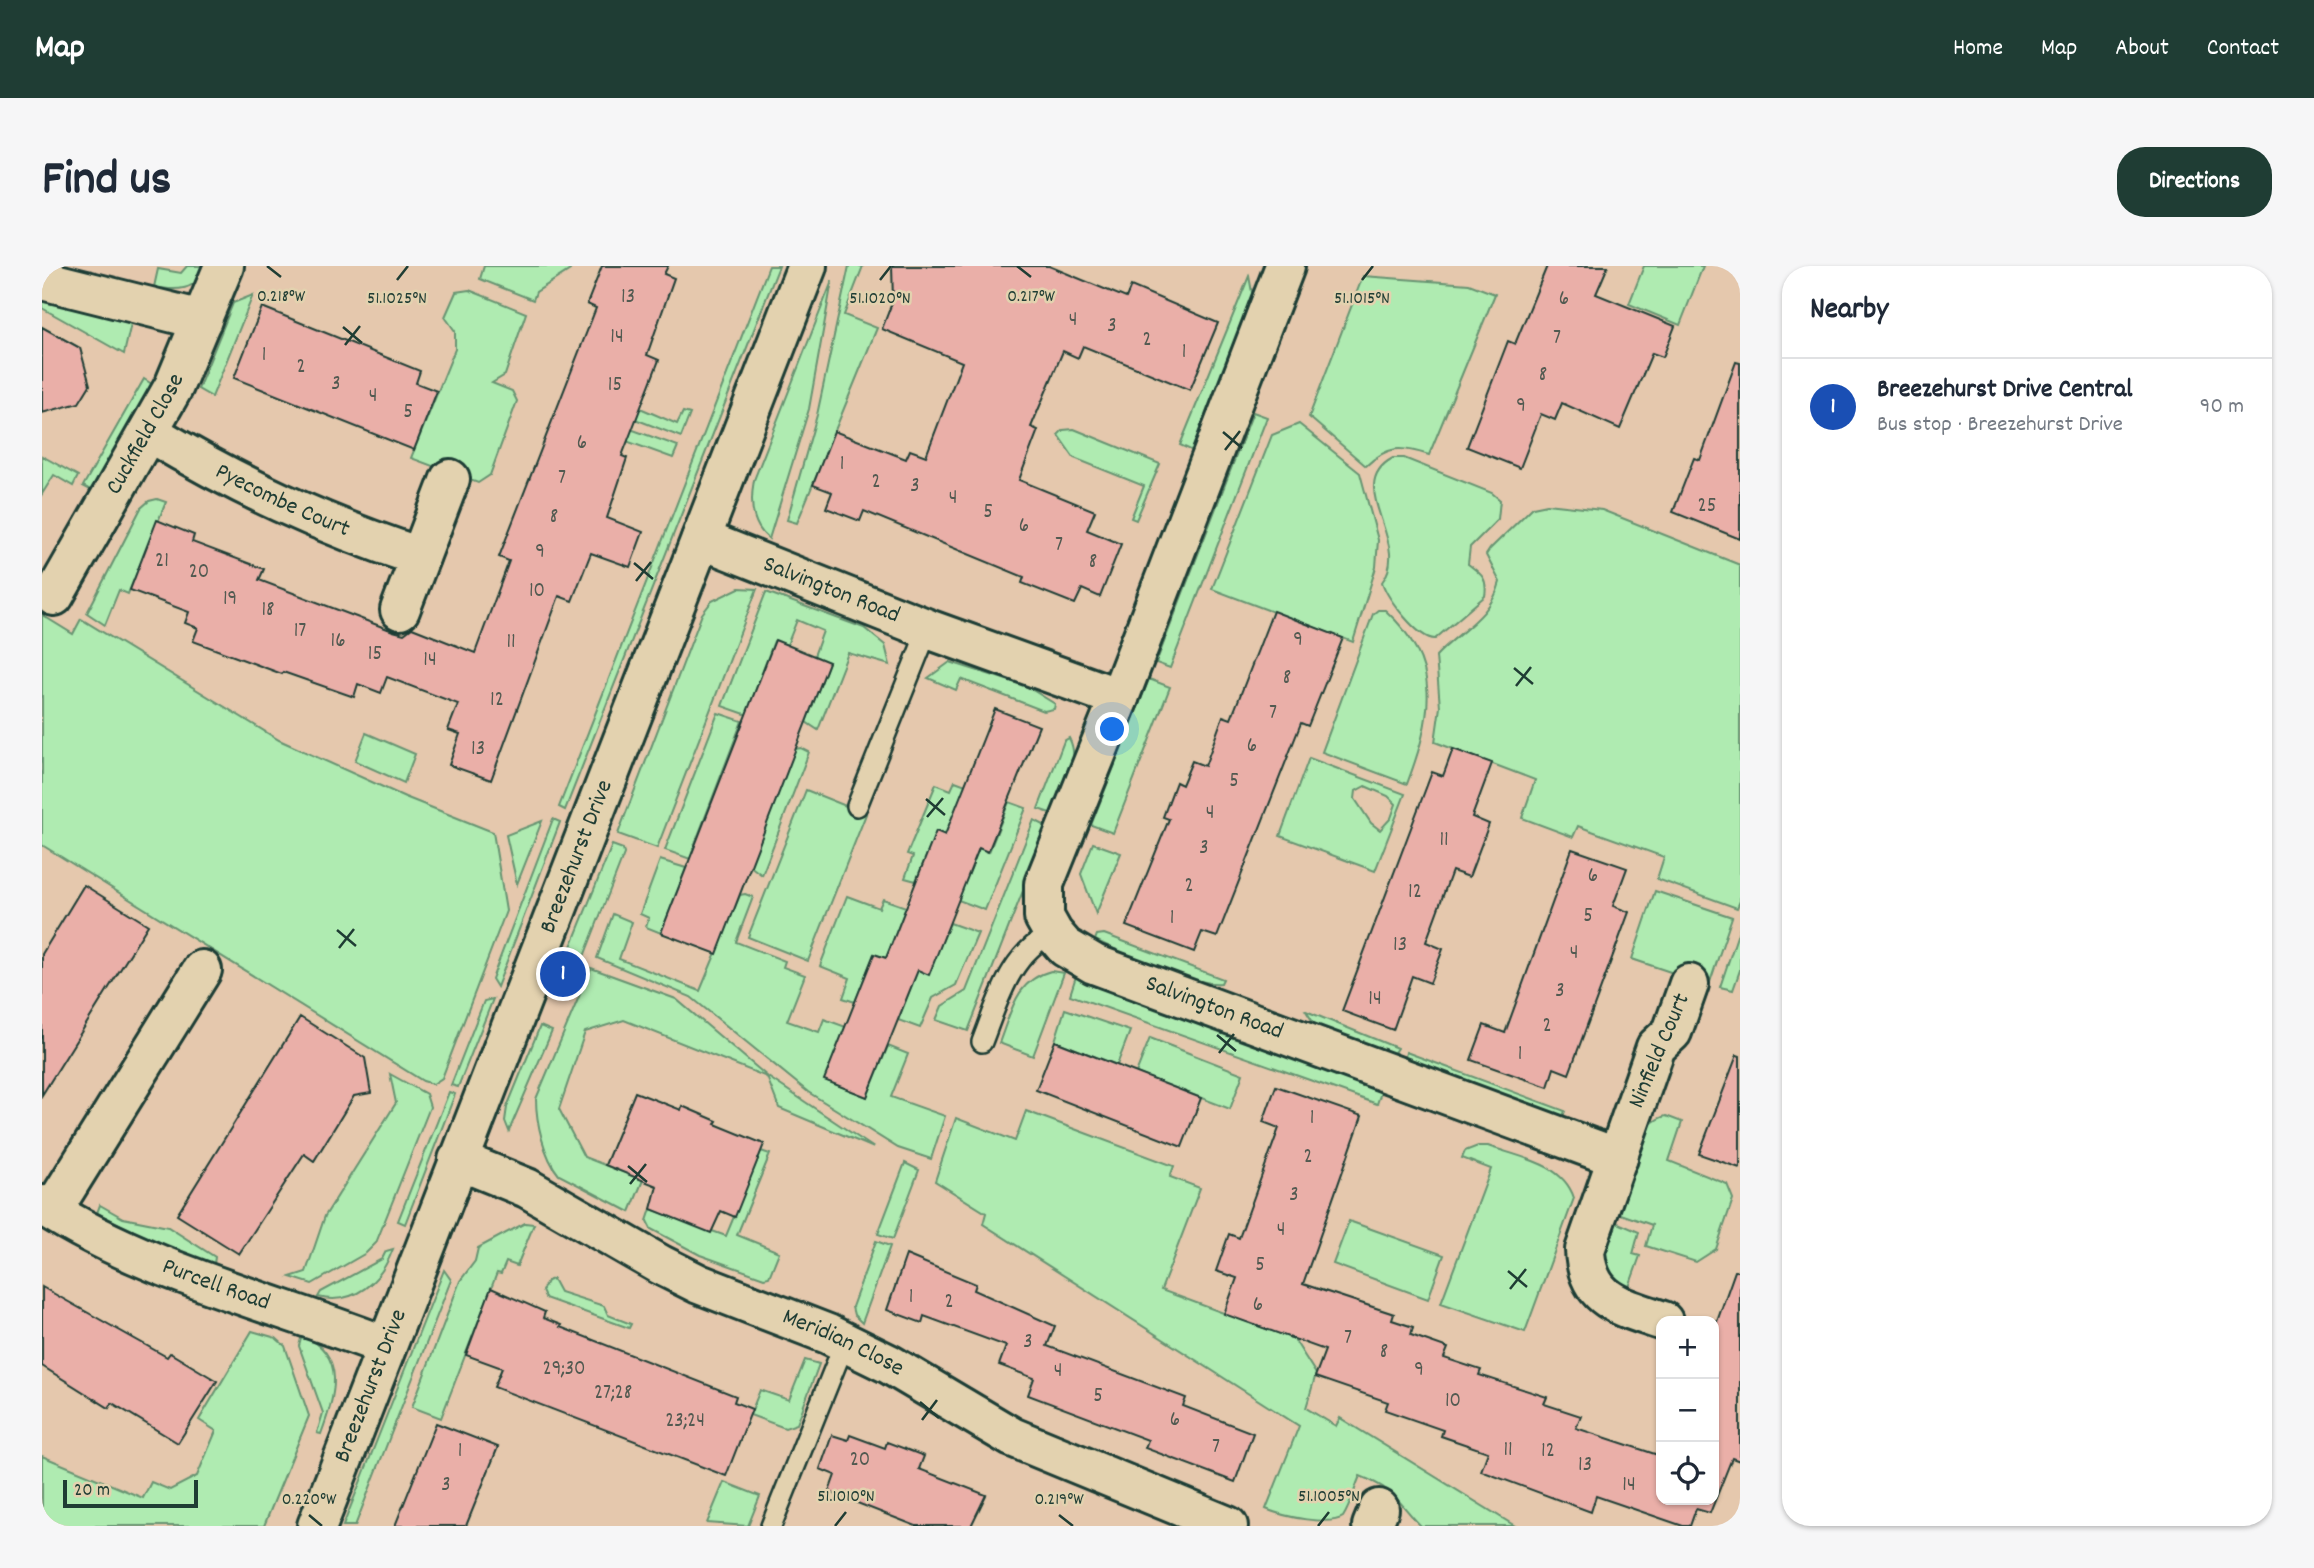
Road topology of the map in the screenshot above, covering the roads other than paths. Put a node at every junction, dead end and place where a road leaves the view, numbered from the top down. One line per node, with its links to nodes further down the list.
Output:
1 (224, 266): 5 (street, Cuckfield Close)
2 (807, 266): 8 (street, Breezehurst Drive)
3 (1285, 266): 13 (street)
4 (42, 280): 5 (street)
5 (202, 320): 6 (street, Cuckfield Close)
6 (150, 433): 9 (street, Pyecombe Court); 10 (street, Cuckfield Close)
7 (450, 479): 9 (street)
8 (701, 539): 12 (street, Salvington Road); 20 (street, Breezehurst Drive)
9 (420, 557): 11 (street)
10 (54, 596)
11 (400, 610)
12 (928, 629): 13 (street, Salvington Road); 14 (lane)
13 (1119, 698): 15 (street)
14 (857, 806)
15 (1053, 933): 18 (lane); 19 (street, Salvington Road)
16 (202, 970): 21 (street, Purcell Road)
17 (1689, 984): 19 (street, Ninfield Court)
18 (982, 1042)
19 (1618, 1158): 22 (street, Ninfield Court)
20 (458, 1160): 23 (street, Meridian Close); 24 (street, Breezehurst Drive)
21 (47, 1208): 24 (street, Purcell Road)
22 (1656, 1318)
23 (845, 1342): 26 (lane); 27 (street, Meridian Close)
24 (386, 1346): 25 (street, Breezehurst Drive)
25 (317, 1526)
26 (771, 1526)
27 (1228, 1526)

